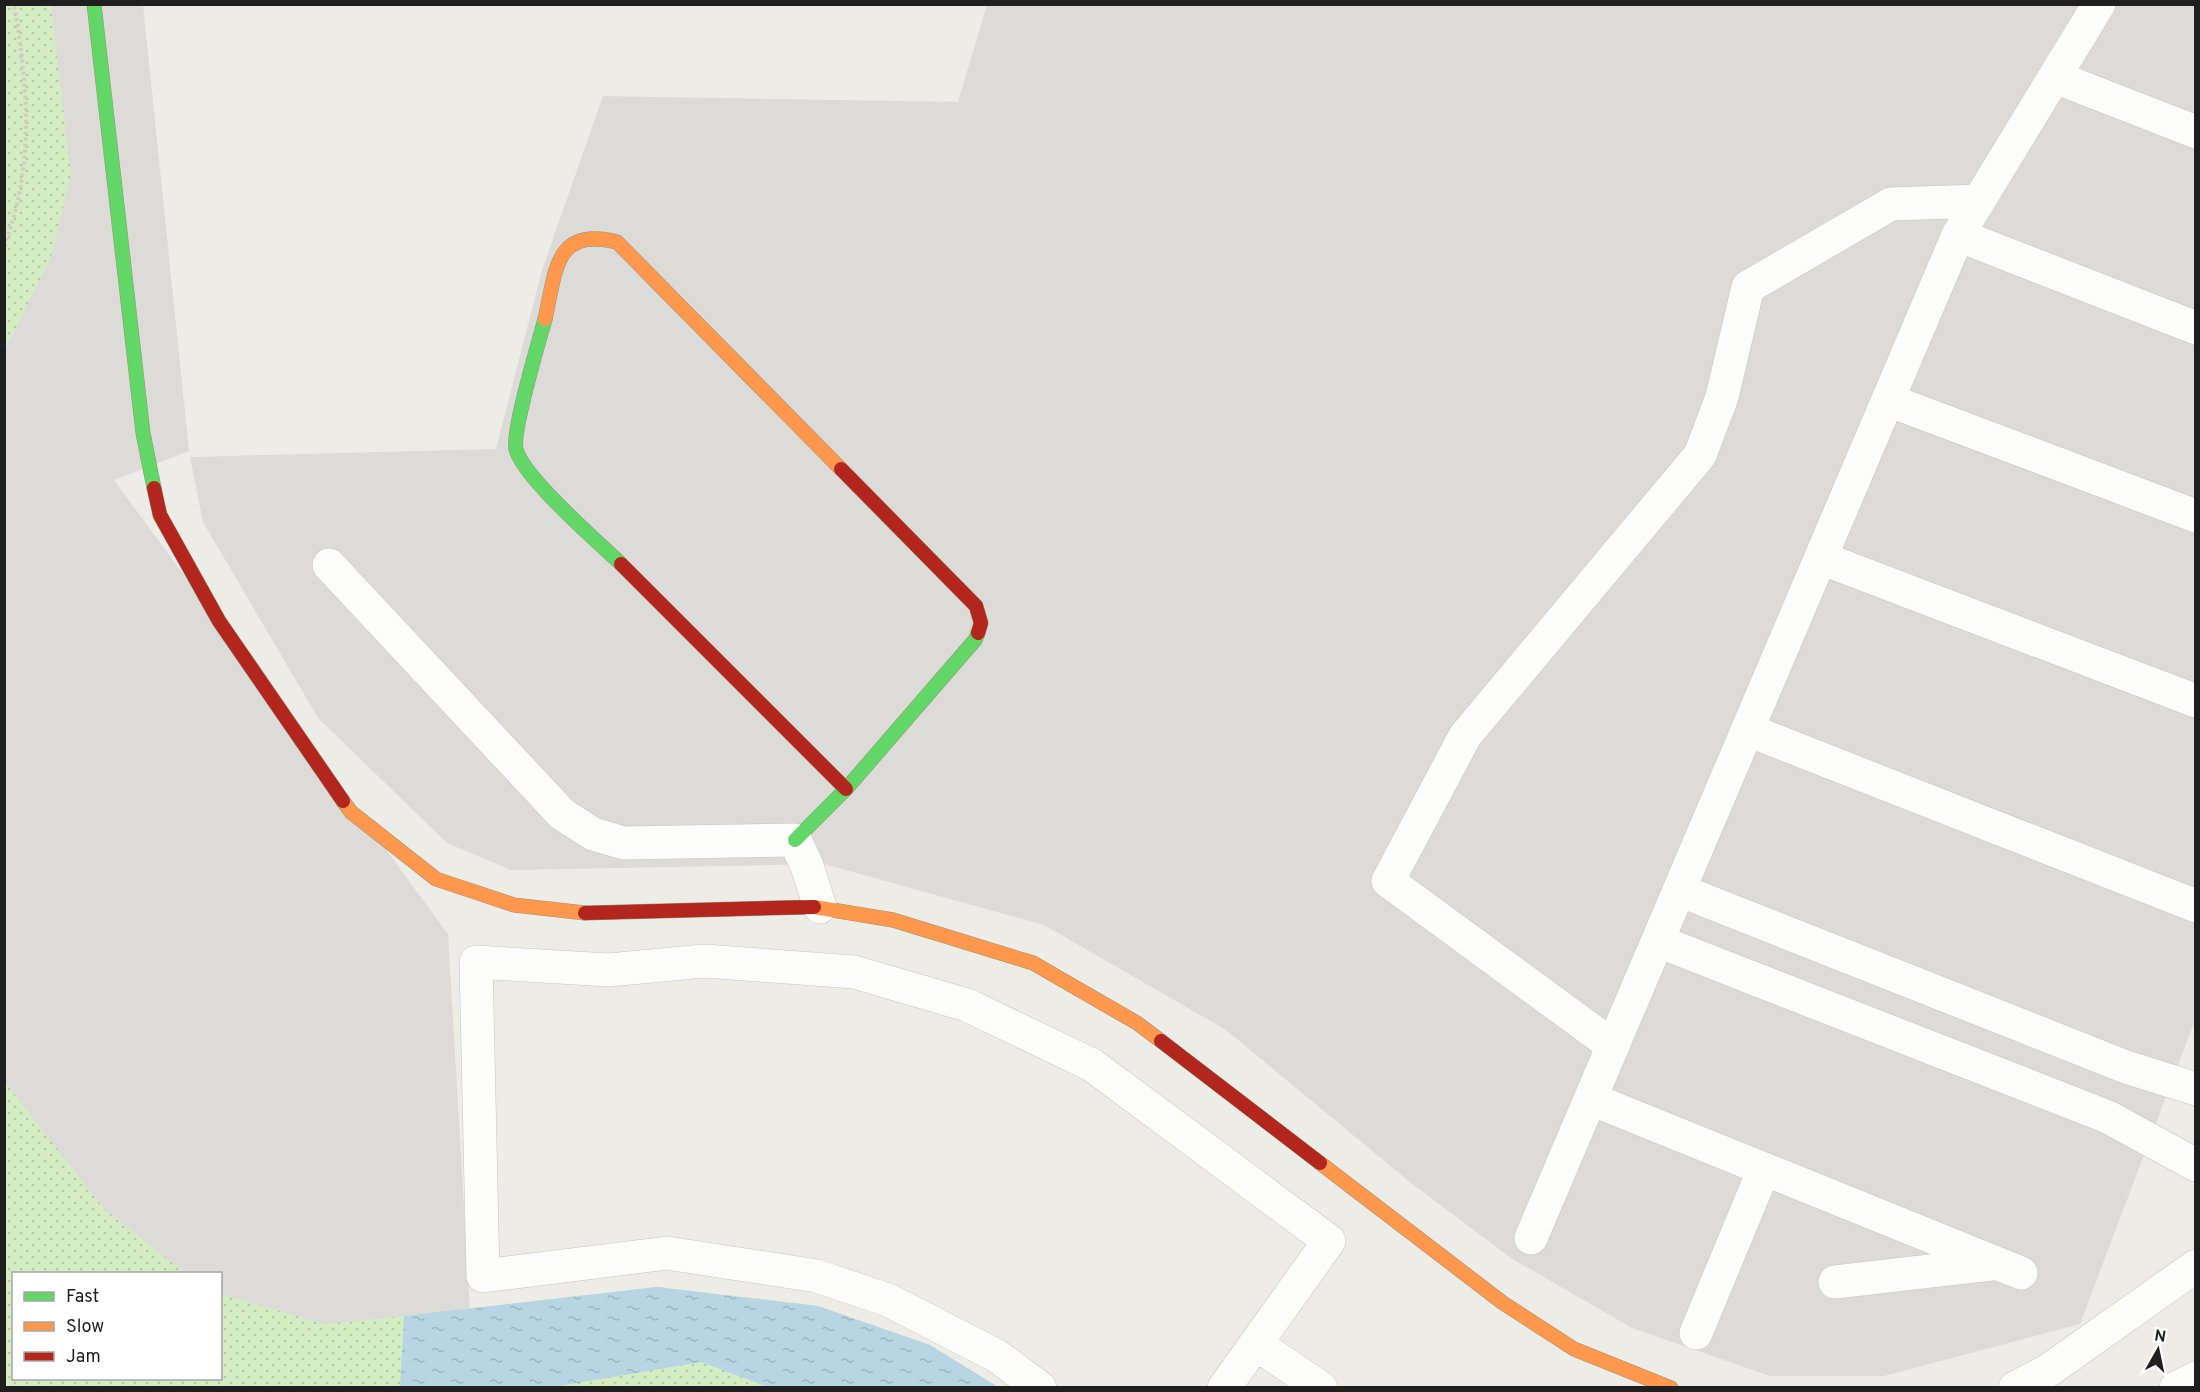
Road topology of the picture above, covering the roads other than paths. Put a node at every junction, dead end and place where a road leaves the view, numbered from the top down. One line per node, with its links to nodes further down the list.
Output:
1 (94, 4): 18 (street)
2 (2099, 4): 3 (street)
3 (2055, 76): 4 (street); 5 (street)
4 (2196, 132)
5 (1979, 201): 6 (street); 20 (street)
6 (1958, 235): 7 (street); 8 (street)
7 (2196, 328)
8 (1888, 400): 9 (street); 10 (street)
9 (2196, 516)
10 (1821, 558): 12 (street); 13 (street)
11 (329, 565): 15 (street)
12 (2196, 701)
13 (1748, 730): 16 (street); 17 (street)
14 (846, 789): 14 (street); 15 (street)
15 (795, 840): 18 (street)
16 (1679, 890): 19 (street); 21 (street)
17 (2196, 906)
18 (820, 907): 31 (street)
19 (1658, 941): 20 (street); 23 (street)
20 (1613, 1046): 22 (street)
21 (2196, 1089)
22 (1591, 1099): 24 (street); 25 (street)
23 (2196, 1165)
24 (1764, 1169): 27 (street); 28 (street)
25 (1531, 1238)
26 (2196, 1266): 35 (street)
27 (1835, 1282)
28 (1696, 1333)
29 (1256, 1344): 32 (street); 33 (street); 34 (street)
30 (2196, 1378): 36 (street)
31 (1652, 1385)
32 (1040, 1388)
33 (1224, 1388)
34 (1321, 1388)
35 (2015, 1388)
36 (2176, 1388)

